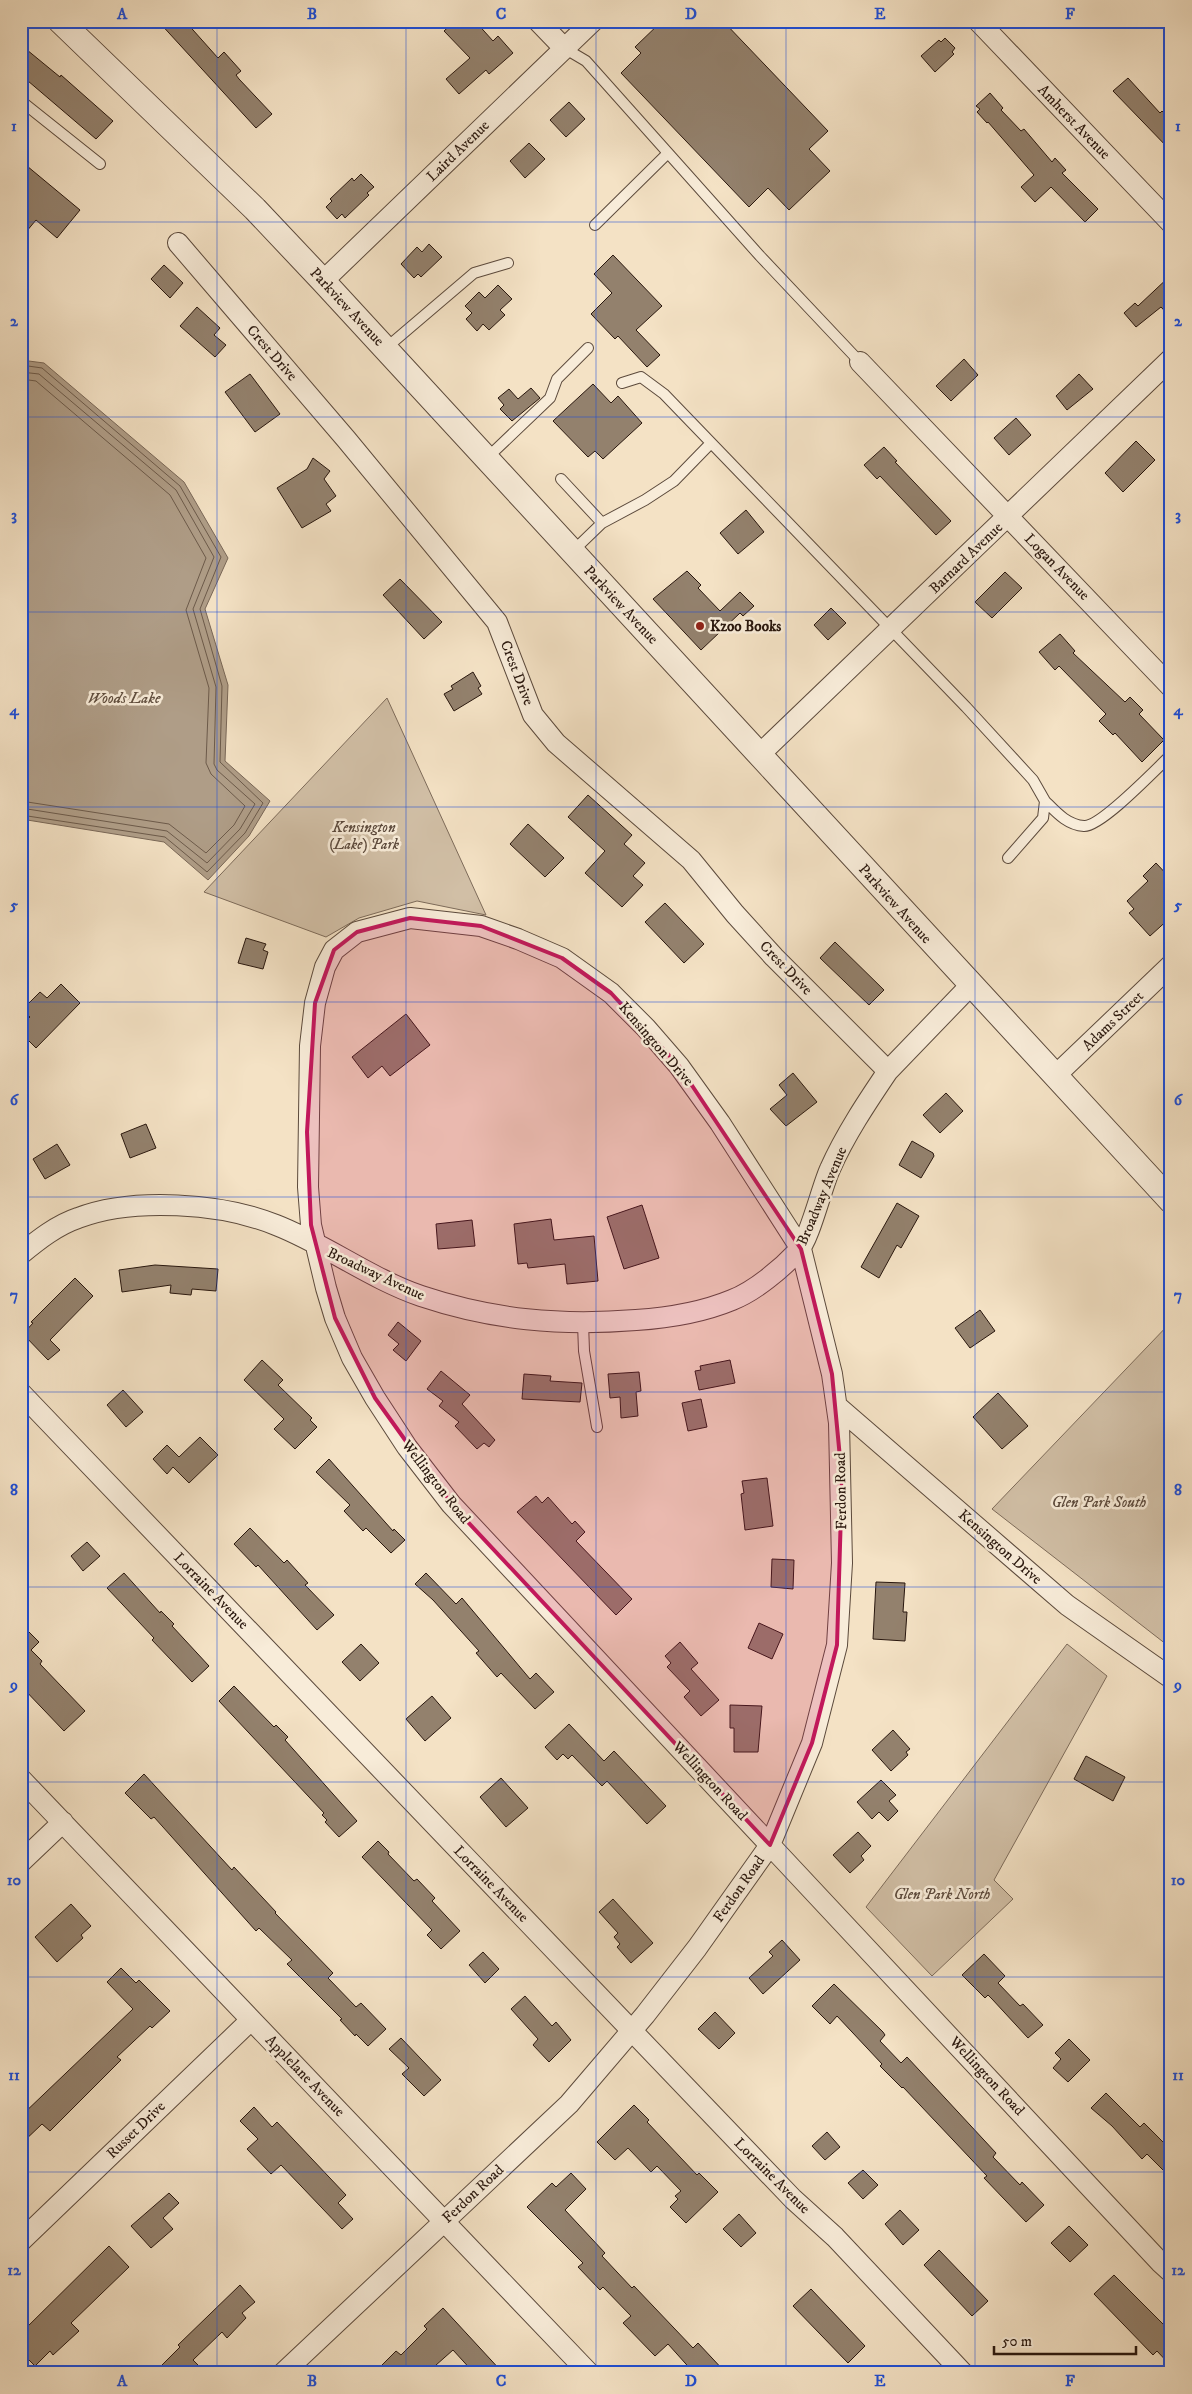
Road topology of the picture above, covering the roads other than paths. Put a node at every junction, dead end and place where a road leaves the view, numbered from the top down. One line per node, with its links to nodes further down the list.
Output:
1 (60, 21): 13 (street, Parkview Avenue)
2 (538, 21): 5 (street)
3 (593, 21): 5 (street, Laird Avenue)
4 (978, 21): 9 (street, Amherst Avenue)
5 (564, 48): 7 (lane); 13 (street, Laird Avenue)
6 (21, 101): 8 (lane)
7 (668, 153): 10 (lane); 17 (lane)
8 (100, 164)
9 (1171, 223)
10 (594, 225)
11 (178, 243): 33 (street, Crest Drive)
12 (508, 263): 14 (lane)
13 (323, 281): 14 (street, Parkview Avenue)
14 (386, 348): 20 (street, Parkview Avenue)
15 (588, 348): 20 (lane)
16 (1171, 359): 22 (street, Barnard Avenue)
17 (860, 362): 22 (street, Logan Avenue)
18 (622, 383): 19 (lane)
19 (711, 443): 23 (lane); 25 (lane)
20 (487, 458): 24 (street, Parkview Avenue)
21 (561, 480): 23 (lane)
22 (1008, 517): 25 (street, Barnard Avenue); 26 (street, Logan Avenue)
23 (602, 523): 24 (lane)
24 (572, 552): 27 (street, Parkview Avenue)
25 (891, 629): 27 (street, Barnard Avenue); 29 (lane)
26 (1171, 687)
27 (759, 755): 32 (street, Parkview Avenue)
28 (1171, 755): 29 (lane)
29 (1046, 801): 30 (lane)
30 (1008, 858)
31 (1171, 965): 34 (street, Adams Street)
32 (970, 986): 33 (street, Broadway Avenue); 34 (street, Parkview Avenue)
33 (888, 1071): 37 (street, Broadway Avenue)
34 (1055, 1076): 35 (street, Parkview Avenue)
35 (1171, 1202)
36 (316, 1246): 37 (street, Kensington Drive); 38 (street, Broadway Avenue); 39 (street, Broadway Avenue); 46 (street, Wellington Road)
37 (801, 1249): 39 (street, Broadway Avenue); 41 (street, Ferdon Road)
38 (21, 1254)
39 (582, 1323): 42 (lane)
40 (21, 1393): 49 (street, Lorraine Avenue)
41 (837, 1406): 43 (street, Kensington Drive); 46 (street, Ferdon Road)
42 (597, 1427)
43 (1171, 1678)
44 (21, 1779): 45 (street, Applelane Avenue)
45 (63, 1822): 47 (street); 48 (street, Applelane Avenue)
46 (770, 1845): 49 (street, Ferdon Road); 52 (street, Wellington Road)
47 (21, 1862)
48 (251, 2020): 50 (street, Applelane Avenue); 51 (street, Russet Drive)
49 (632, 2031): 50 (street, Ferdon Road); 55 (street, Lorraine Avenue)
50 (444, 2221): 53 (street, Ferdon Road); 54 (street, Applelane Avenue)
51 (21, 2241)
52 (1171, 2272)
53 (283, 2373)
54 (589, 2373)
55 (963, 2373)

